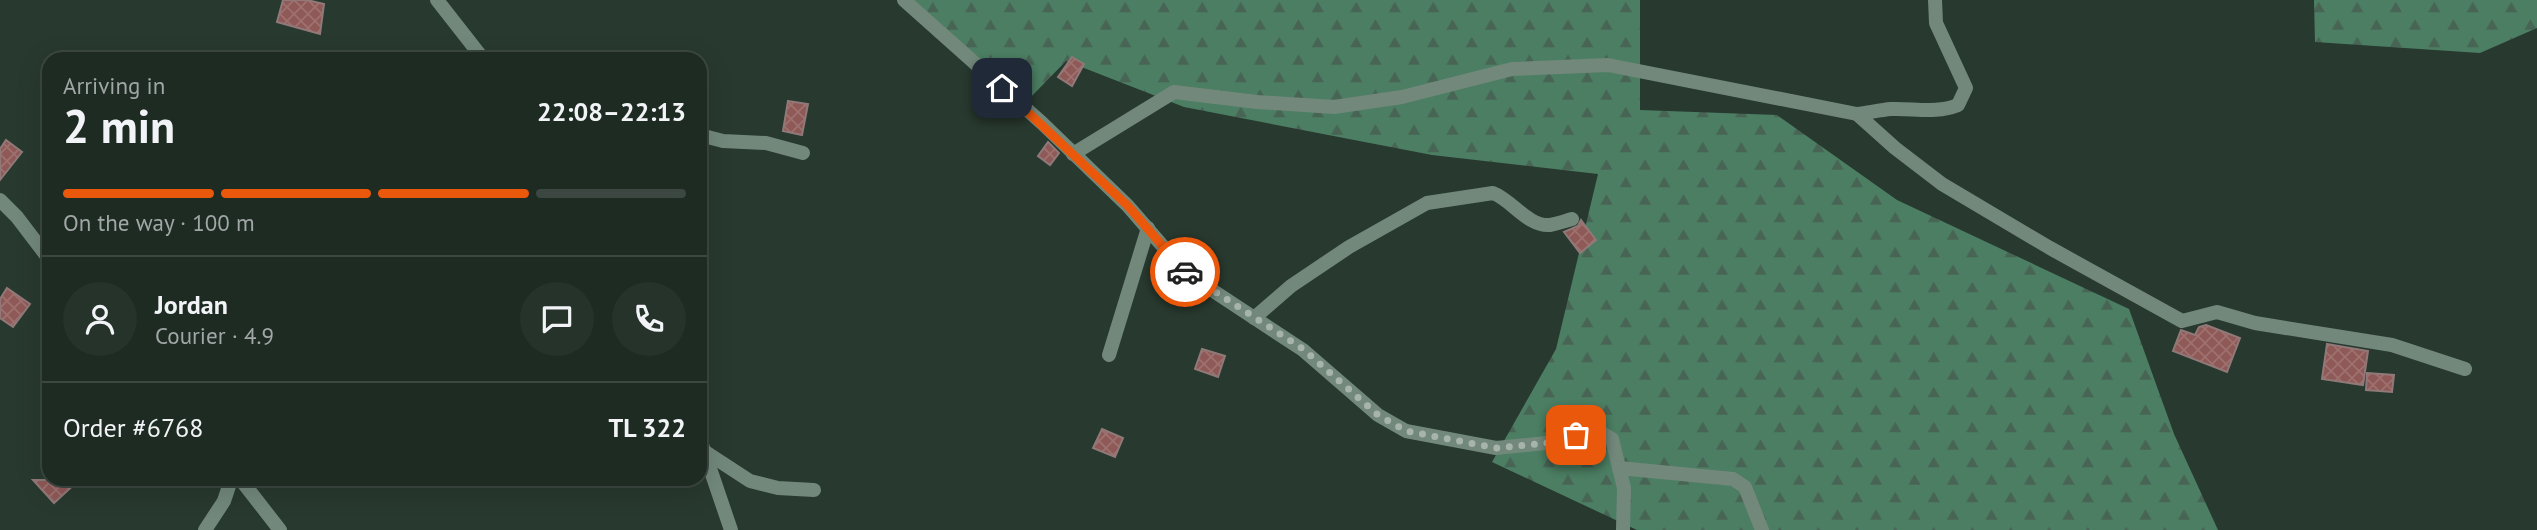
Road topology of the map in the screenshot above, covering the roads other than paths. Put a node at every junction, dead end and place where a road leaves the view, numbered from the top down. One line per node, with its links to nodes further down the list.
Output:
1 (437, 0): 4 (street)
2 (904, 0): 8 (street)
3 (1935, 0): 5 (street)
4 (478, 52)
5 (1857, 114): 8 (street); 15 (street)
6 (707, 137): 7 (street)
7 (803, 153)
8 (1073, 153): 11 (street)
9 (0, 200): 12 (street)
10 (1572, 219): 13 (street)
11 (1148, 228): 13 (street); 14 (street)
12 (42, 250)
13 (1254, 318): 18 (street)
14 (1109, 355)
15 (2465, 369)
16 (707, 449): 21 (street)
17 (707, 460): 24 (street)
18 (1619, 468): 25 (street); 26 (street)
19 (229, 486): 22 (street)
20 (246, 486): 23 (street)
21 (814, 490)
22 (205, 530)
23 (280, 530)
24 (731, 530)
25 (1623, 530)
26 (1762, 530)

